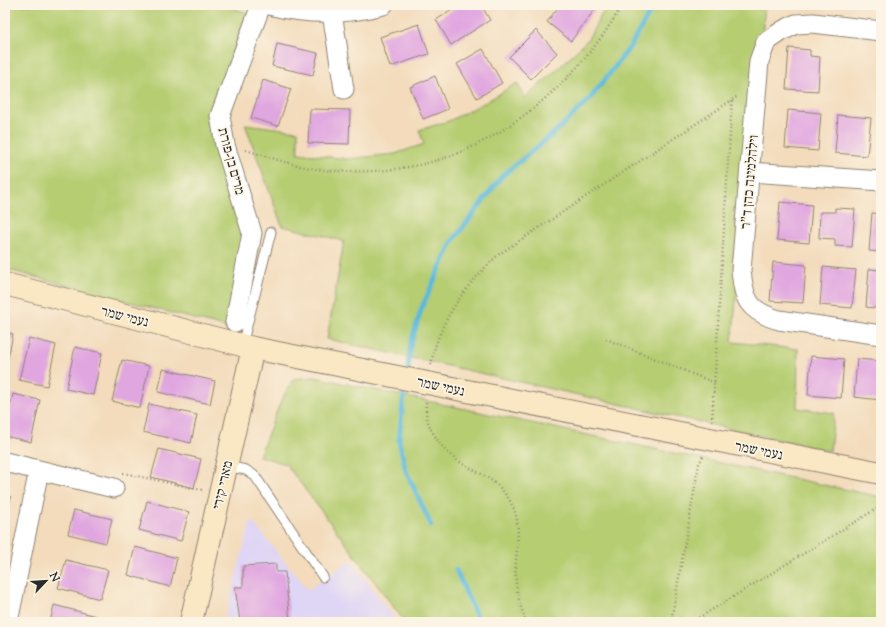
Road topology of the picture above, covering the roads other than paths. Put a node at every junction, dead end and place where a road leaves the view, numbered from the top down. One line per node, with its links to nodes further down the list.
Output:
1 (261, 5): 11 (street, מרים בן-פורת)
2 (269, 5): 4 (street)
3 (383, 5): 4 (street)
4 (333, 9): 6 (street)
5 (881, 31): 7 (street, וילהלמינה כהן ד"ר)
6 (344, 89)
7 (750, 172): 8 (street); 12 (street, וילהלמינה כהן ד"ר)
8 (881, 181)
9 (271, 232): 13 (lane)
10 (5, 284): 13 (street, נעמי שמר)
11 (235, 322)
12 (881, 335)
13 (248, 346): 15 (street, מארי קירי); 17 (street, נעמי שמר, bridge)
14 (5, 462): 16 (street)
15 (226, 466): 19 (lane); 22 (street, מארי קירי)
16 (39, 470): 18 (street); 21 (street)
17 (881, 474)
18 (114, 488)
19 (323, 577)
20 (5, 621): 21 (street)
21 (8, 622)
22 (191, 622)

